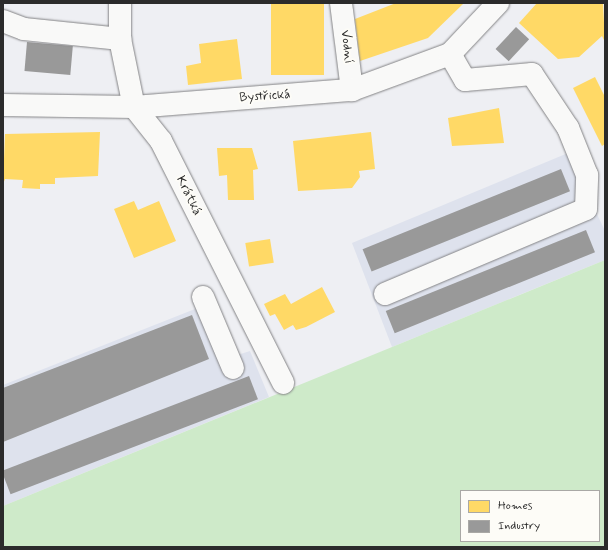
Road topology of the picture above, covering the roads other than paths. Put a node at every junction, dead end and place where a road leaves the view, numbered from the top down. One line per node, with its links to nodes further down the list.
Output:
1 (120, 3): 5 (street, Krátká)
2 (341, 3): 7 (street, Vodní)
3 (498, 3): 6 (street, Bystřická)
4 (3, 20): 5 (street)
5 (120, 39): 9 (street, Krátká)
6 (450, 54): 7 (street, Bystřická); 10 (street)
7 (352, 90): 9 (street, Bystřická)
8 (3, 105): 9 (street, Bystřická)
9 (134, 107): 13 (street, Krátká)
10 (385, 294)
11 (203, 297): 12 (street)
12 (233, 368)
13 (283, 383)

